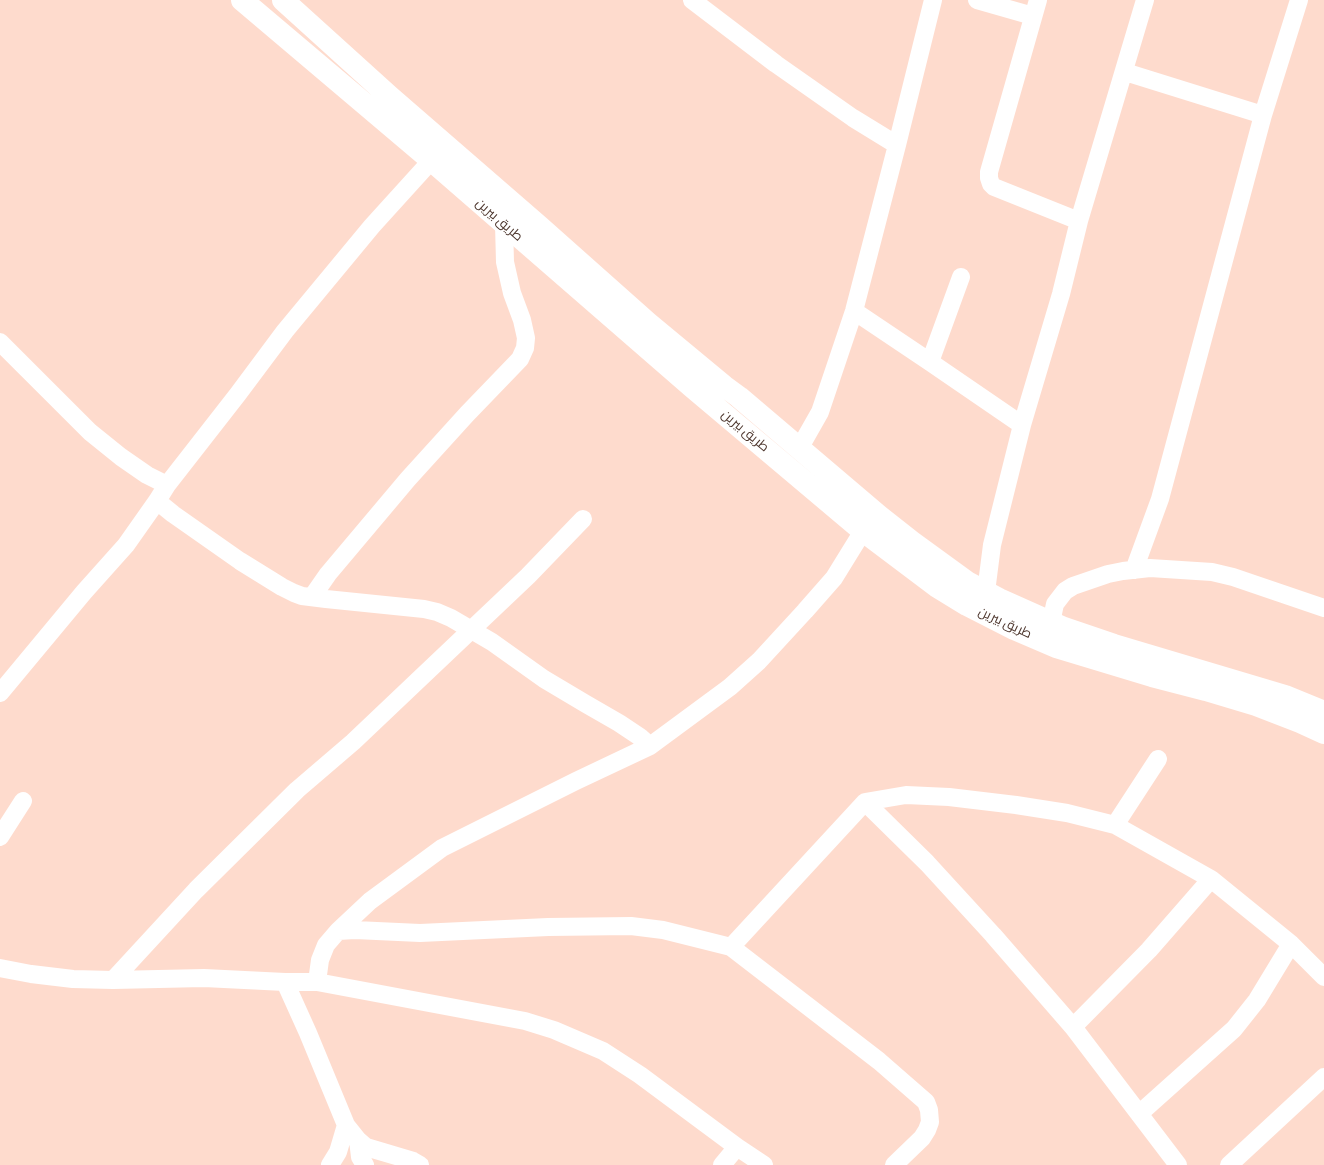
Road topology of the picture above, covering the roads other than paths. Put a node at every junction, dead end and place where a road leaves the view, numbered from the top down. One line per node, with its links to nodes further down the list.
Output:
1 (242, 0): 12 (main road, طريق بيرين)
2 (283, 0): 12 (main road, طريق بيرين)
3 (692, 0): 11 (street)
4 (933, 0): 11 (street)
5 (977, 0): 8 (street)
6 (1145, 0): 9 (street)
7 (1299, 0): 10 (street)
8 (1035, 8): 13 (street)
9 (1125, 72): 10 (street); 13 (street)
10 (1263, 115): 26 (street)
11 (897, 145): 16 (street)
12 (438, 153): 14 (main road, طريق بيرين); 19 (main road, طريق بيرين); 22 (street)
13 (1079, 221): 20 (street)
14 (504, 224): 19 (main road, طريق بيرين); 28 (street)
15 (960, 277): 18 (street)
16 (854, 311): 18 (street); 21 (street)
17 (0, 342): 22 (street)
18 (930, 362): 20 (street)
19 (699, 379): 21 (main road, طريق بيرين); 25 (main road, طريق بيرين)
20 (1022, 425): 27 (street)
21 (799, 449): 27 (main road, طريق بيرين)
22 (167, 485): 23 (street)
23 (157, 501): 28 (street); 32 (street)
24 (584, 519): 31 (street)
25 (863, 531): 34 (main road, طريق بيرين); 35 (street)
26 (1134, 570): 29 (street); 30 (street)
27 (986, 592): 30 (main road, طريق بيرين)
28 (312, 597): 31 (street)
29 (1324, 608)
30 (1051, 623): 33 (main road, طريق بيرين)
31 (471, 630): 35 (street); 47 (street)
32 (0, 693)
33 (1324, 712)
34 (1324, 733)
35 (650, 746): 42 (street)
36 (1158, 759): 39 (street)
37 (23, 801): 40 (street)
38 (865, 802): 39 (street); 44 (street); 50 (street)
39 (1115, 825): 41 (street)
40 (0, 837)
41 (1211, 879): 43 (street); 50 (street)
42 (338, 930): 44 (street); 49 (street)
43 (1290, 944): 46 (street); 52 (street)
44 (731, 947): 61 (street)
45 (0, 969): 47 (street)
46 (1324, 977)
47 (113, 980): 48 (street)
48 (285, 982): 49 (street); 53 (street)
49 (317, 982): 55 (street)
50 (1073, 1027): 52 (street)
51 (1324, 1077): 63 (street)
52 (1140, 1114): 62 (street)
53 (346, 1125): 54 (street); 56 (street)
54 (358, 1140): 57 (street); 58 (street)
55 (737, 1147): 59 (street); 60 (street)
56 (330, 1165)
57 (365, 1165)
58 (420, 1165)
59 (722, 1165)
60 (764, 1165)
61 (894, 1165)
62 (1178, 1165)
63 (1229, 1165)

